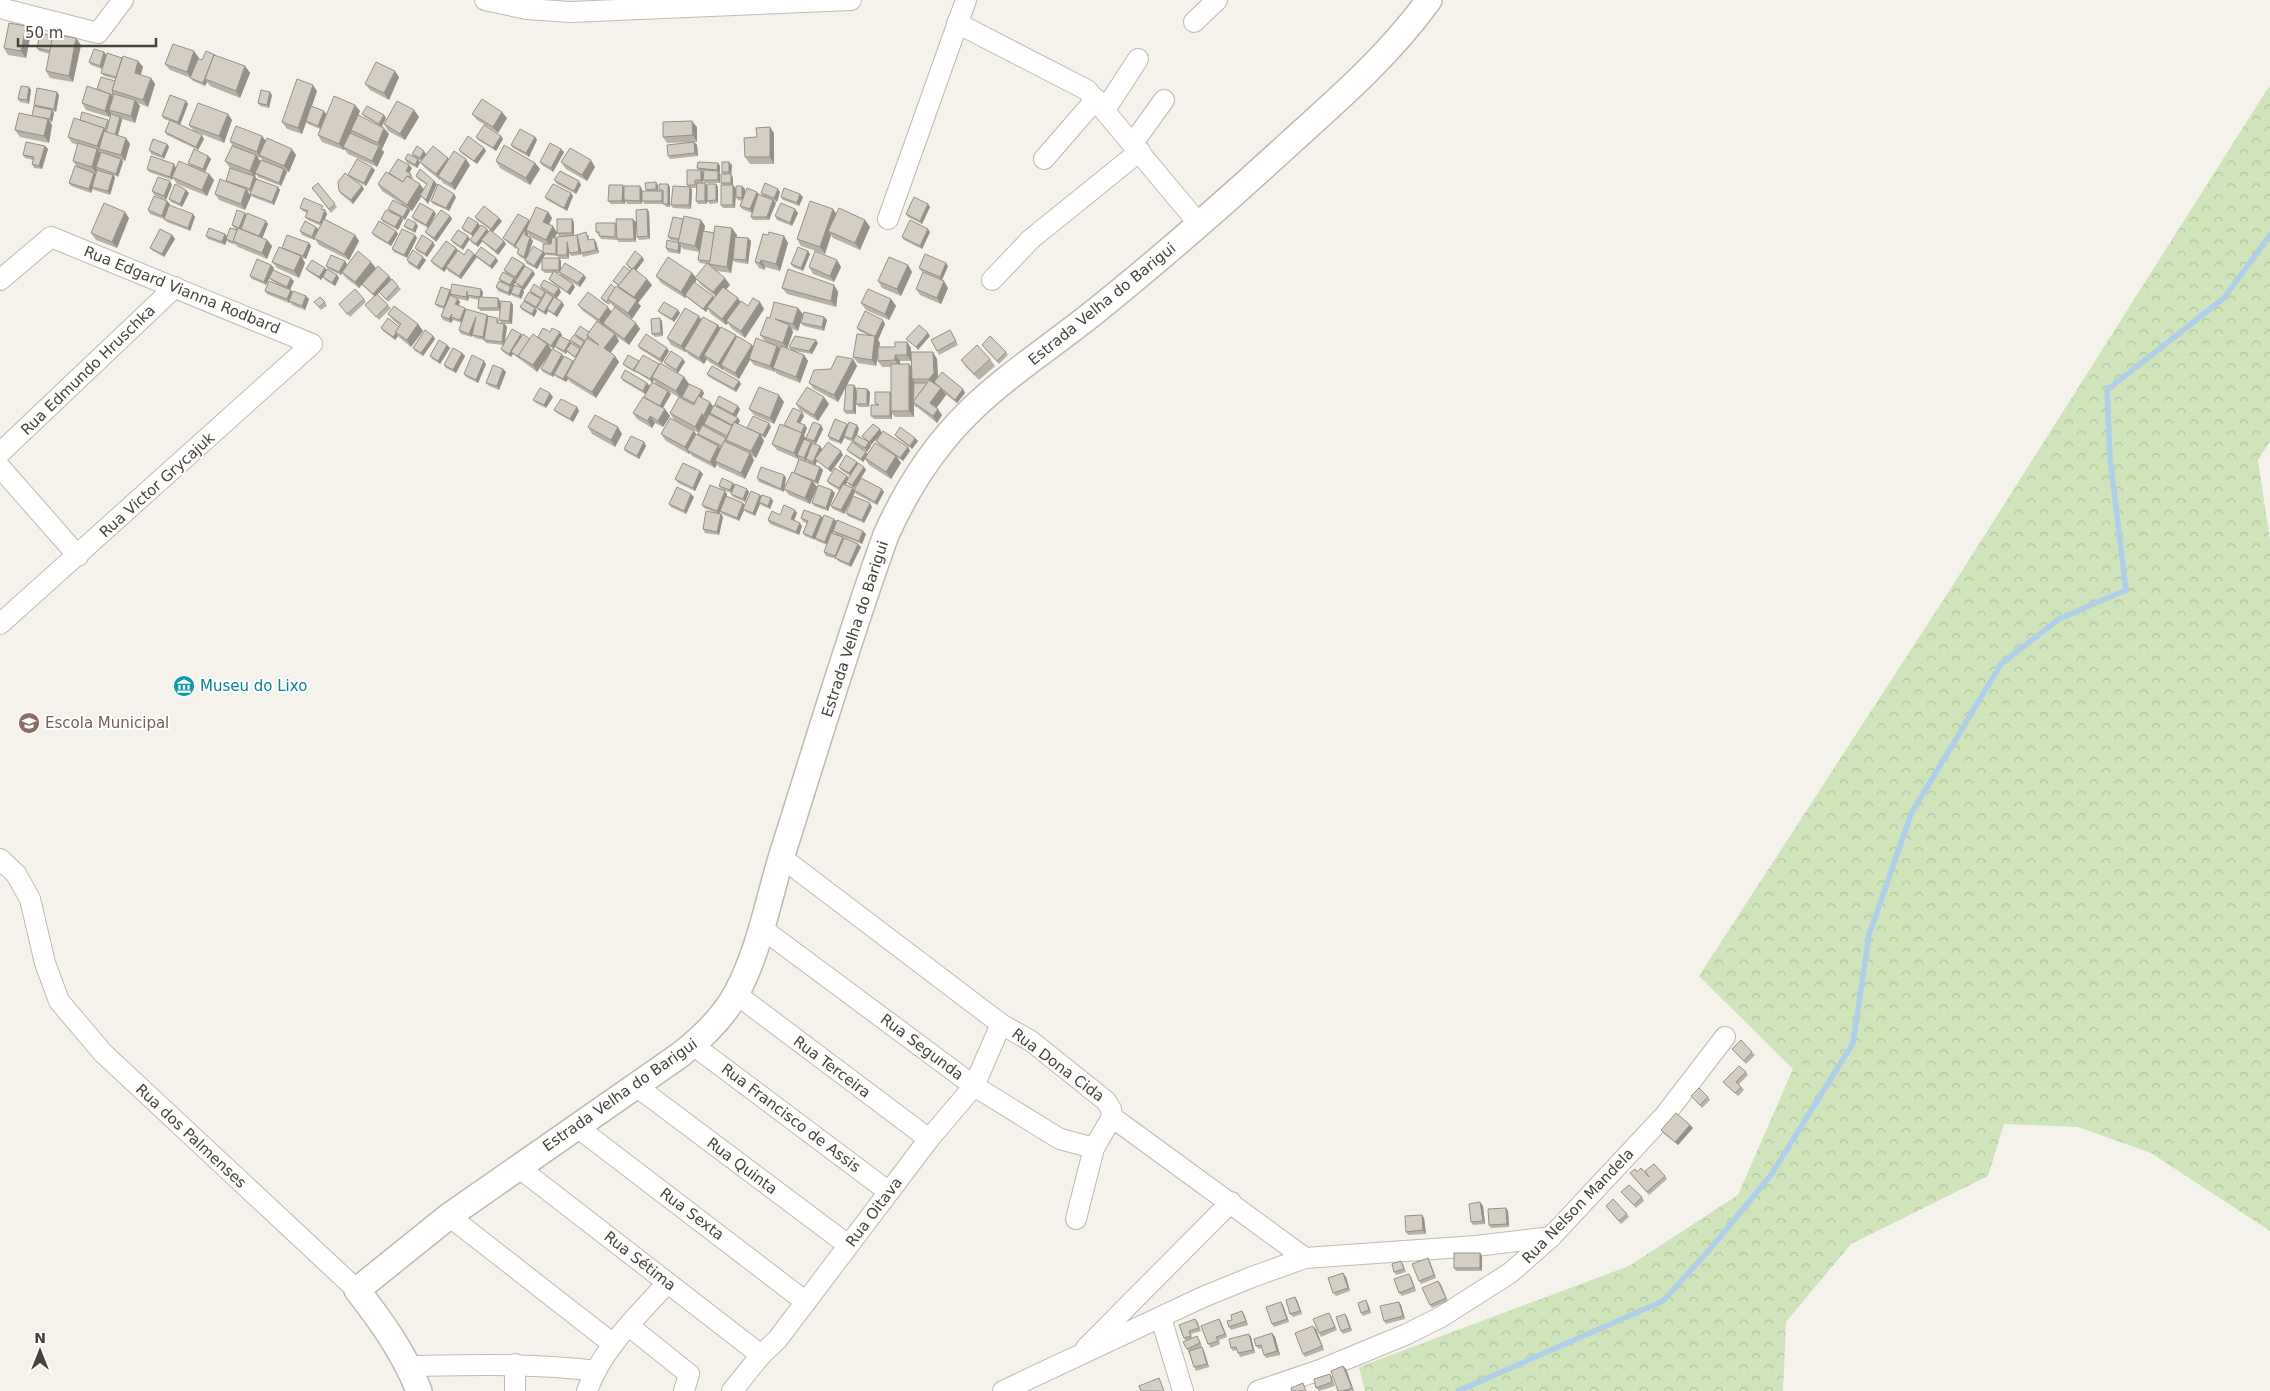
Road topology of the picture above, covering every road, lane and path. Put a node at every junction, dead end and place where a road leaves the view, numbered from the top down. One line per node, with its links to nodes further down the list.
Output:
1 (123, 0): 8 (street)
2 (485, 0): 7 (street)
3 (851, 0): 7 (street)
4 (966, 0): 10 (street)
5 (1217, 0): 9 (street)
6 (1429, 0): 17 (street, Estrada Velha do Barigui)
7 (528, 5)
8 (0, 8)
9 (1194, 22)
10 (957, 24): 13 (street); 16 (street)
11 (1138, 59): 13 (street)
12 (1164, 100): 14 (street)
13 (1101, 104): 14 (street); 15 (street)
14 (1136, 147): 17 (street); 19 (street)
15 (1044, 159)
16 (888, 219)
17 (1200, 224): 26 (street, Estrada Velha do Barigui)
18 (0, 280): 20 (street, Rua Edgard Vianna Rodbard)
19 (992, 280)
20 (176, 287): 21 (street, Rua Edgard Vianna Rodbard); 22 (street, Rua Edmundo Hruschka)
21 (312, 344): 24 (street, Rua Victor Grycajuk)
22 (0, 453)
23 (0, 467): 24 (street)
24 (78, 556): 25 (street, Rua Victor Grycajuk)
25 (0, 624)
26 (782, 857): 28 (street, Estrada Velha do Barigui); 30 (street, Rua Dona Cida)
27 (0, 859): 48 (street, Rua dos Palmenses)
28 (760, 927): 29 (street, Estrada Velha do Barigui); 34 (street, Rua Segunda)
29 (736, 994): 32 (street, Estrada Velha do Barigui); 37 (street, Rua Terceira)
30 (1001, 1024): 34 (street, Rua Oitava); 35 (street, Rua Dona Cida)
31 (1725, 1037): 44 (street, Rua Nelson Mandela)
32 (693, 1045): 33 (street, Estrada Velha do Barigui); 40 (street, Rua Francisco de Assis)
33 (636, 1086): 36 (street, Estrada Velha do Barigui); 45 (street, Rua Quinta)
34 (974, 1086): 37 (street, Rua Oitava); 38 (street, Rua Segunda)
35 (1112, 1117): 38 (street); 41 (street, Rua Dona Cida)
36 (578, 1127): 39 (street, Estrada Velha do Barigui); 49 (street, Rua Sexta)
37 (929, 1139): 40 (street, Rua Oitava)
38 (1094, 1148): 43 (street)
39 (518, 1167): 42 (street, Estrada Velha do Barigui); 47 (street, Rua Sétima)
40 (889, 1192): 45 (street, Rua Oitava)
41 (1230, 1202): 46 (street, Rua Dona Cida); 54 (street)
42 (449, 1216): 48 (street, Estrada Velha do Barigui); 52 (street)
43 (1076, 1219)
44 (1551, 1237): 46 (street); 65 (street, Rua Nelson Mandela)
45 (848, 1245): 49 (street, Rua Oitava)
46 (1305, 1258): 50 (street)
47 (667, 1283): 51 (street); 53 (street, Rua Sétima)
48 (356, 1290): 56 (street, Rua dos Palmenses)
49 (806, 1302): 53 (street, Rua Oitava)
50 (1160, 1318): 54 (street); 64 (street)
51 (629, 1326): 52 (street); 61 (street)
52 (613, 1344): 57 (street)
53 (761, 1355): 62 (street, Rua Oitava)
54 (1075, 1358): 63 (street)
55 (515, 1364): 56 (street); 57 (street); 59 (street)
56 (409, 1366): 58 (street, Rua dos Palmenses)
57 (596, 1371): 60 (street)
58 (419, 1391)
59 (515, 1391)
60 (587, 1391)
61 (684, 1391)
62 (732, 1391)
63 (1003, 1391)
64 (1183, 1391)
65 (1258, 1391)

